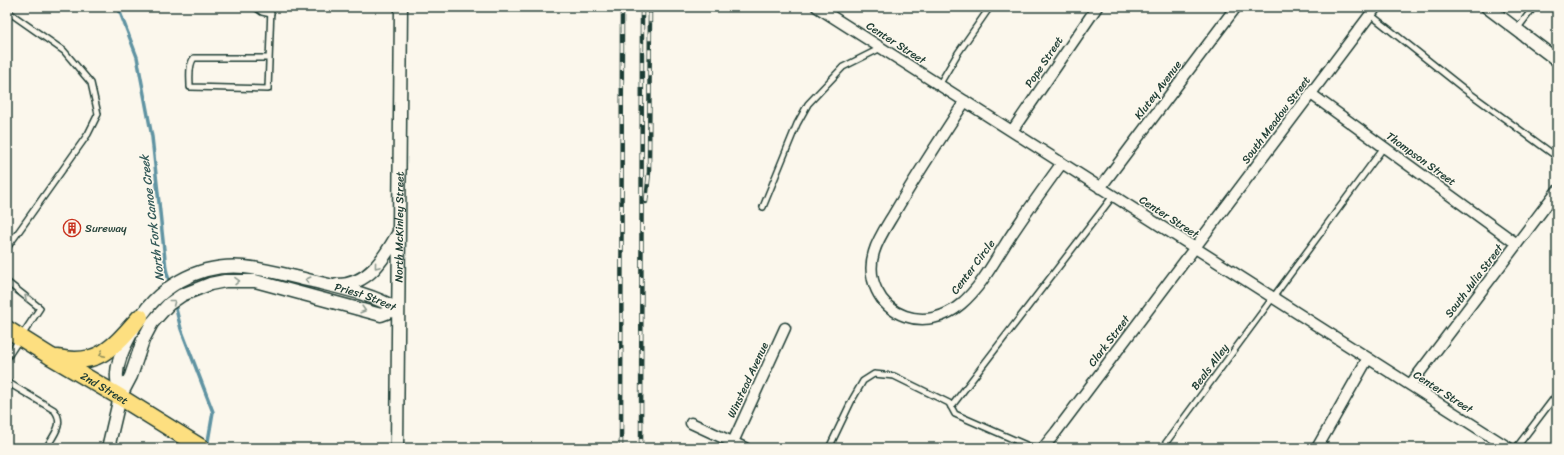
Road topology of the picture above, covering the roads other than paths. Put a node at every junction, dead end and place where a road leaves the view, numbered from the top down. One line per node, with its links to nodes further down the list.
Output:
1 (255, 7): 12 (lane)
2 (271, 7): 12 (lane)
3 (401, 7): 28 (street, North McKinley Street)
4 (817, 7): 14 (street, Center Street)
5 (990, 7): 17 (lane)
6 (1097, 7): 20 (street, Pope Street)
7 (1236, 7): 24 (street, Klutey Avenue)
8 (1487, 7): 13 (street)
9 (1534, 7): 13 (lane)
10 (7, 11): 30 (lane)
11 (1374, 11): 18 (street, South Meadow Street); 22 (lane)
12 (271, 14): 15 (lane)
13 (1517, 29): 16 (street)
14 (881, 48): 17 (street, Center Street); 27 (lane)
15 (269, 58): 15 (lane)
16 (1557, 60)
17 (939, 85): 19 (street, Center Street)
18 (1311, 94): 21 (street, Thompson Street); 31 (street, South Meadow Street)
19 (965, 101): 20 (street, Center Street); 23 (street, Center Circle)
20 (1012, 131): 23 (street, Center Street)
21 (1384, 147): 29 (street, Thompson Street); 34 (lane, Beals Alley)
22 (1557, 157)
23 (1062, 163): 24 (street, Center Street)
24 (1100, 188): 26 (street, Center Street)
25 (1557, 191): 29 (street, South Julia Street)
26 (1113, 196): 31 (street, Center Street); 46 (lane)
27 (763, 207)
28 (398, 233): 33 (street, one-way to 33); 35 (street, North McKinley Street)
29 (1517, 244): 43 (street, South Julia Street)
30 (7, 248)
31 (1195, 248): 34 (street, Center Street); 56 (street, Clark Street)
32 (7, 282): 38 (lane, one-way to 32)
33 (326, 284): 35 (street, Priest Street); 36 (street, Priest Street, one-way to 36)
34 (1274, 298): 41 (street, Center Street); 57 (lane, Beals Alley)
35 (398, 309): 36 (street, Priest Street, one-way to 35); 52 (street, North McKinley Street)
36 (147, 315): 39 (main road, one-way to 39); 45 (street, Priest Street)
37 (785, 328): 48 (street, Winstead Avenue)
38 (14, 333): 39 (main road, 2nd Street); 40 (lane)
39 (50, 356): 45 (main road, 2nd Street)
40 (7, 358)
41 (1368, 358): 43 (street, Center Street); 58 (street)
42 (7, 382): 49 (lane)
43 (1410, 385): 59 (street, Center Street)
44 (1557, 394): 60 (lane)
45 (120, 396): 50 (street, Priest Street); 51 (main road, 2nd Street)
46 (951, 407): 54 (lane); 55 (lane)
47 (691, 423): 48 (street)
48 (733, 442): 53 (street)
49 (46, 448)
50 (108, 448)
51 (202, 448)
52 (397, 448)
53 (745, 448)
54 (829, 448)
55 (1033, 448)
56 (1043, 448)
57 (1162, 448)
58 (1317, 448)
59 (1509, 448)
60 (1516, 448)

